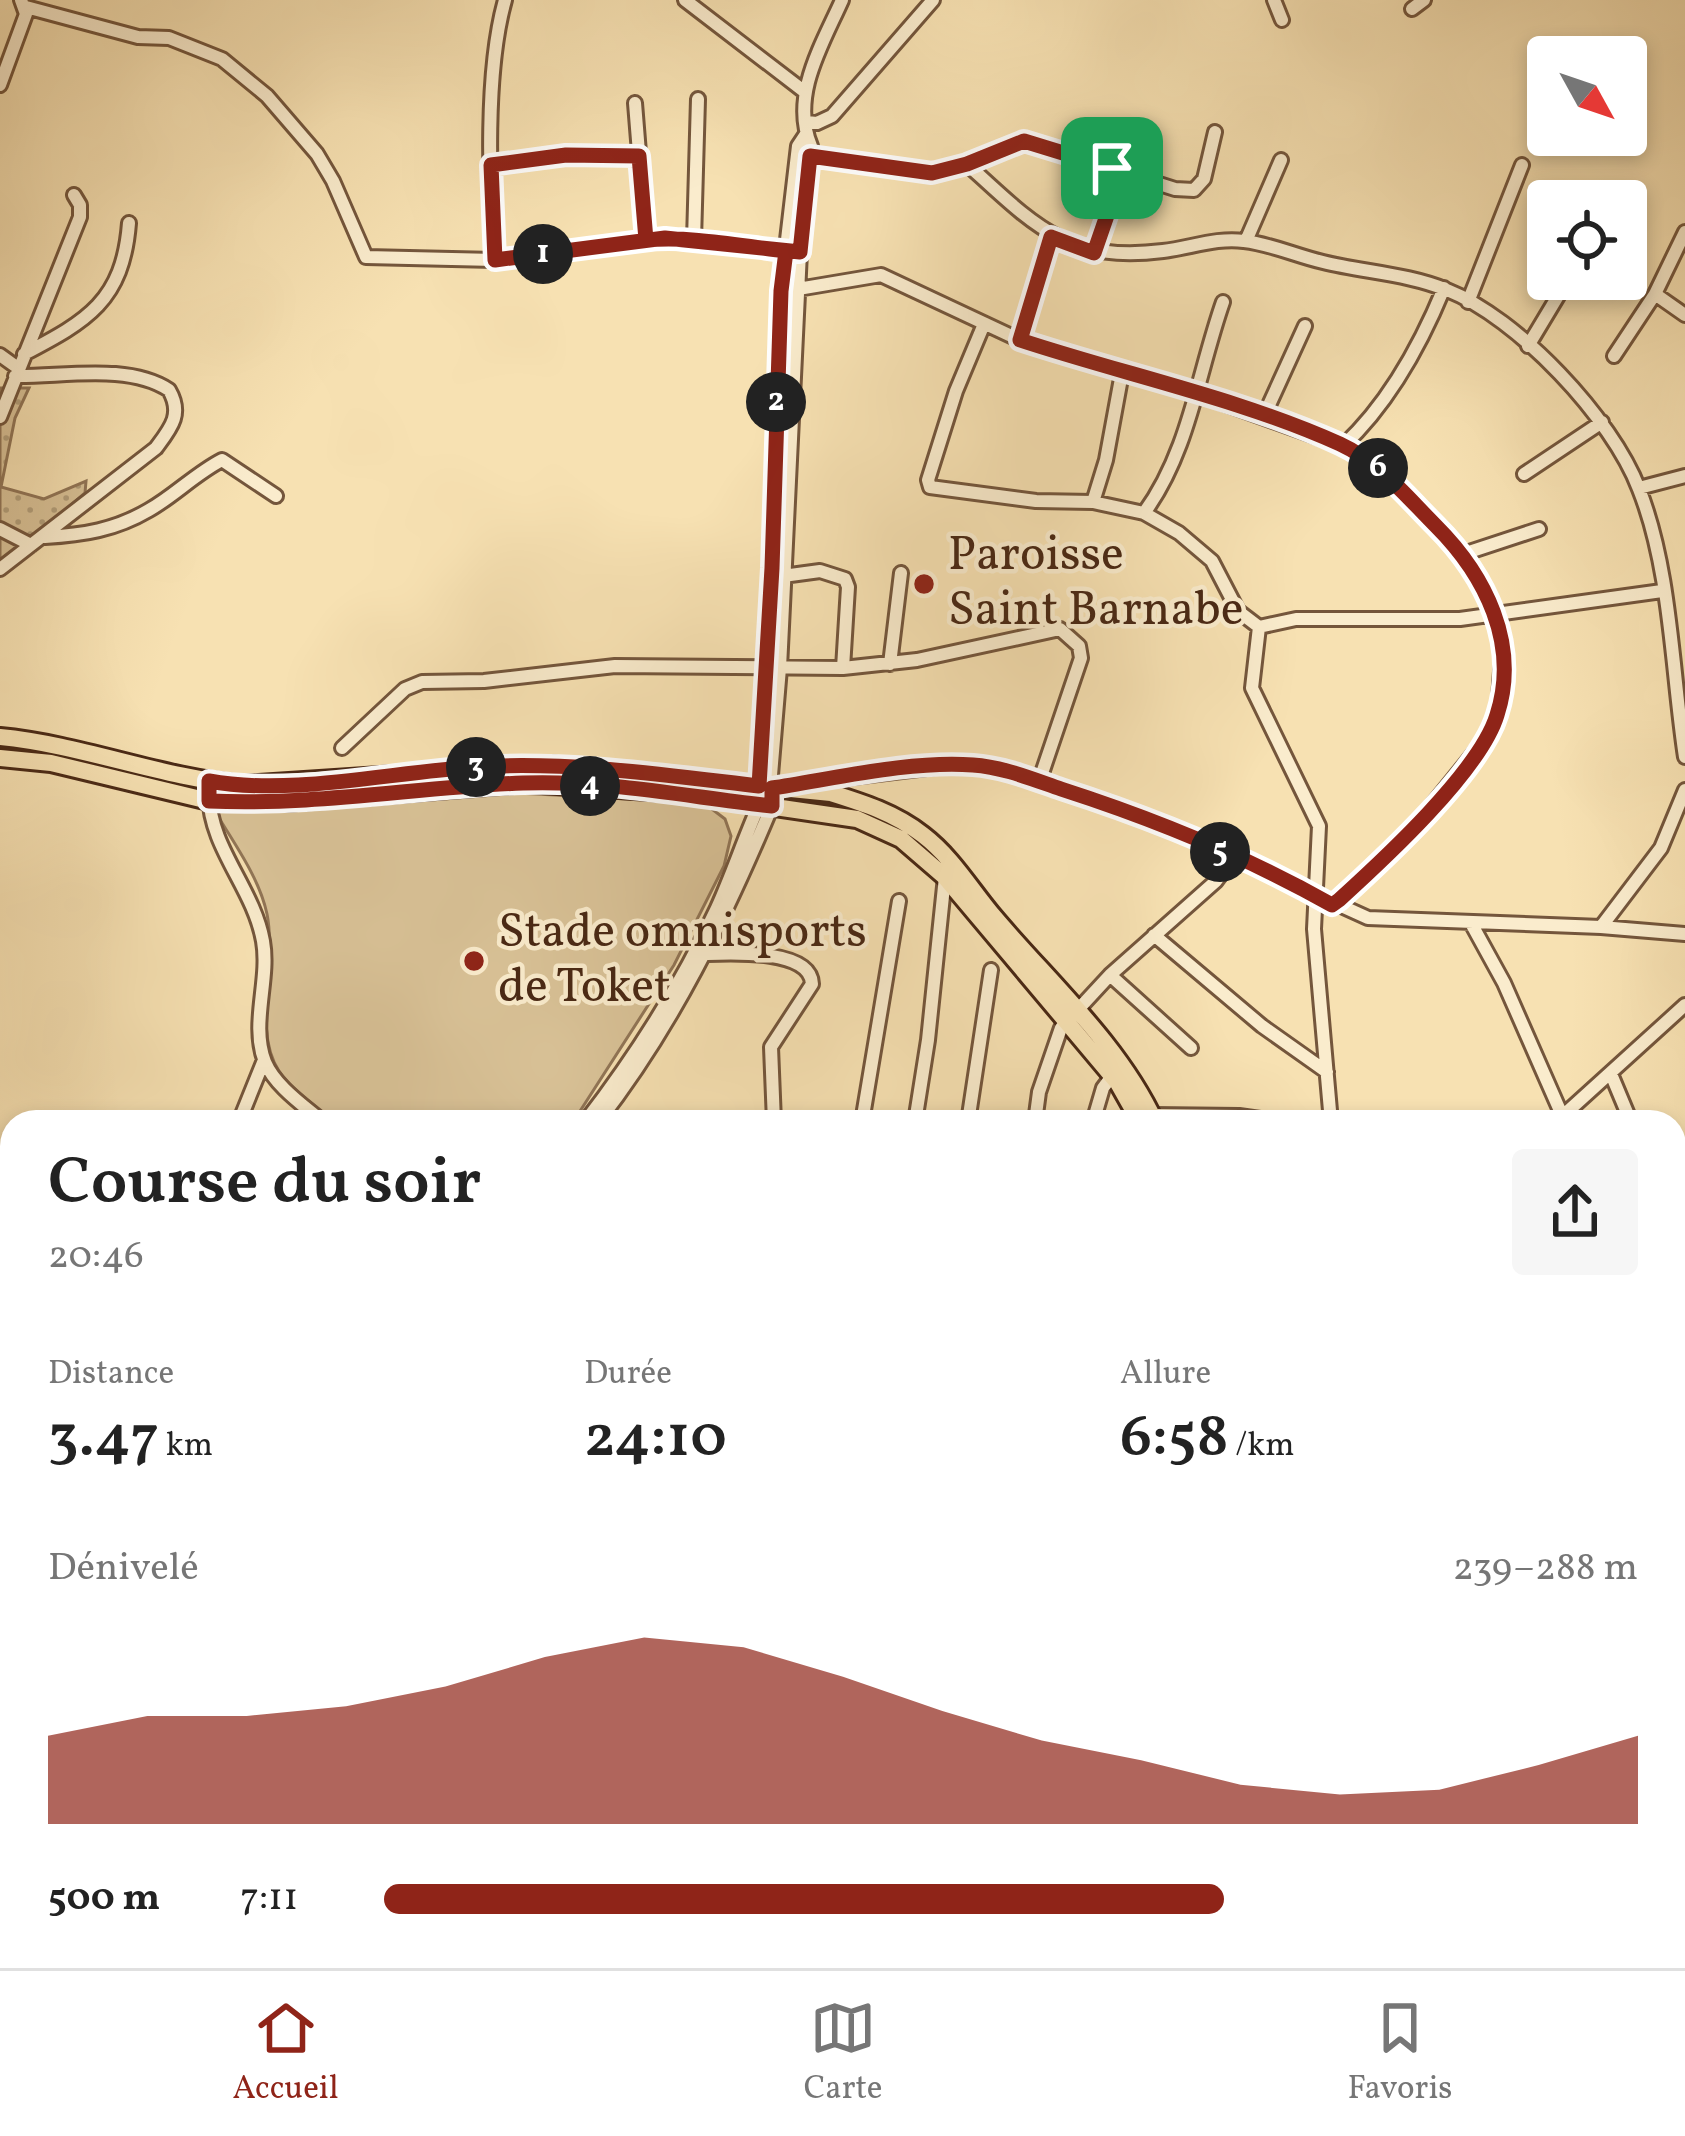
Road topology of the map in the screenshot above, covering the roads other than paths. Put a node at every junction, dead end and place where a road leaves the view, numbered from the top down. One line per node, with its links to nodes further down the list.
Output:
1 (506, 0): 18 (street)
2 (842, 0): 9 (street)
3 (933, 0): 12 (street)
4 (1274, 0): 7 (street)
5 (688, 1): 9 (street)
6 (23, 4): 8 (street); 30 (street)
7 (1282, 20)
8 (0, 86)
9 (805, 92): 12 (street)
10 (698, 99): 26 (street)
11 (635, 103): 14 (street)
12 (806, 128): 15 (street); 28 (street)
13 (1215, 132): 20 (street)
14 (639, 156): 18 (street); 25 (street)
15 (810, 156): 17 (street); 28 (street)
16 (1281, 160): 27 (street)
17 (967, 164): 20 (street); 24 (street)
18 (491, 165): 30 (street)
19 (1522, 165): 36 (street)
20 (1122, 172): 29 (street)
21 (74, 195): 44 (street)
22 (129, 223): 44 (street)
23 (1685, 232): 33 (street)
24 (1051, 237): 29 (street); 40 (street)
25 (646, 240): 26 (street); 30 (street)
26 (694, 240): 28 (street)
27 (1246, 241): 29 (street); 31 (street)
28 (793, 251): 32 (street); 68 (street)
29 (1094, 253)
30 (495, 260)
31 (1444, 288): 36 (street); 50 (street)
32 (798, 289): 38 (street); 63 (street)
33 (1655, 294): 37 (street); 43 (street)
34 (1556, 300): 41 (street)
35 (1223, 302): 46 (street)
36 (1468, 302): 41 (street)
37 (1685, 315)
38 (984, 324): 40 (street); 55 (street)
39 (1305, 326): 47 (street)
40 (1020, 340): 45 (street)
41 (1528, 346): 49 (street)
42 (0, 355): 44 (street)
43 (1614, 356)
44 (19, 366): 48 (street); 59 (street)
45 (1121, 373): 46 (street); 55 (street)
46 (1195, 393): 47 (street); 56 (street)
47 (1264, 416): 50 (street)
48 (0, 417)
49 (1603, 422): 51 (street); 53 (street)
50 (1343, 446): 60 (street)
51 (1524, 474)
52 (1685, 476): 53 (street)
53 (1639, 488): 64 (street)
54 (275, 496): 59 (street)
55 (1093, 502): 56 (street)
56 (1144, 514): 66 (street)
57 (0, 529): 59 (street)
58 (1539, 529): 60 (street)
59 (37, 542): 61 (street)
60 (1463, 554): 65 (street)
61 (0, 568)
62 (901, 573): 67 (street)
63 (783, 576): 68 (street); 69 (street)
64 (1662, 591): 65 (street); 70 (street)
65 (1497, 614): 66 (street); 84 (street)
66 (1259, 627): 82 (street)
67 (890, 664): 69 (street); 76 (street)
68 (774, 667): 69 (street); 72 (street); 78 (street)
69 (843, 668)
70 (1679, 684): 73 (street)
71 (0, 737): 75 (main road)
72 (342, 748)
73 (1685, 749)
74 (0, 758): 79 (main road)
75 (209, 781): 78 (main road); 79 (street)
76 (1040, 782): 78 (street); 80 (street)
77 (1685, 790): 86 (street)
78 (765, 796): 79 (main road); 81 (main road); 89 (street); 93 (main road); 101 (street)
79 (209, 801): 95 (street)
80 (1233, 858): 82 (street); 88 (street)
81 (945, 877): 93 (main road); 105 (street)
82 (1316, 896): 84 (street); 96 (street)
83 (899, 901): 104 (street)
84 (1332, 905): 85 (street)
85 (1471, 923): 86 (street); 112 (street)
86 (1601, 927): 87 (street)
87 (1685, 934)
88 (1154, 935): 91 (street); 96 (street)
89 (705, 954): 102 (street); 103 (street)
90 (991, 970): 106 (street)
91 (1110, 975): 93 (street); 94 (street)
92 (1685, 1005): 97 (street)
93 (1072, 1015): 98 (main road); 107 (street); 110 (main road)
94 (1191, 1048)
95 (265, 1060): 99 (street); 100 (street)
96 (1327, 1072): 111 (street)
97 (1611, 1074): 113 (street); 114 (street)
98 (1112, 1076): 108 (street); 109 (main road)
99 (244, 1110)
100 (309, 1110)
101 (594, 1110)
102 (607, 1110)
103 (774, 1110)
104 (864, 1110)
105 (917, 1110)
106 (970, 1110)
107 (1038, 1110)
108 (1096, 1110)
109 (1141, 1110)
110 (1144, 1110)
111 (1330, 1110)
112 (1558, 1110)
113 (1573, 1110)
114 (1625, 1110)

